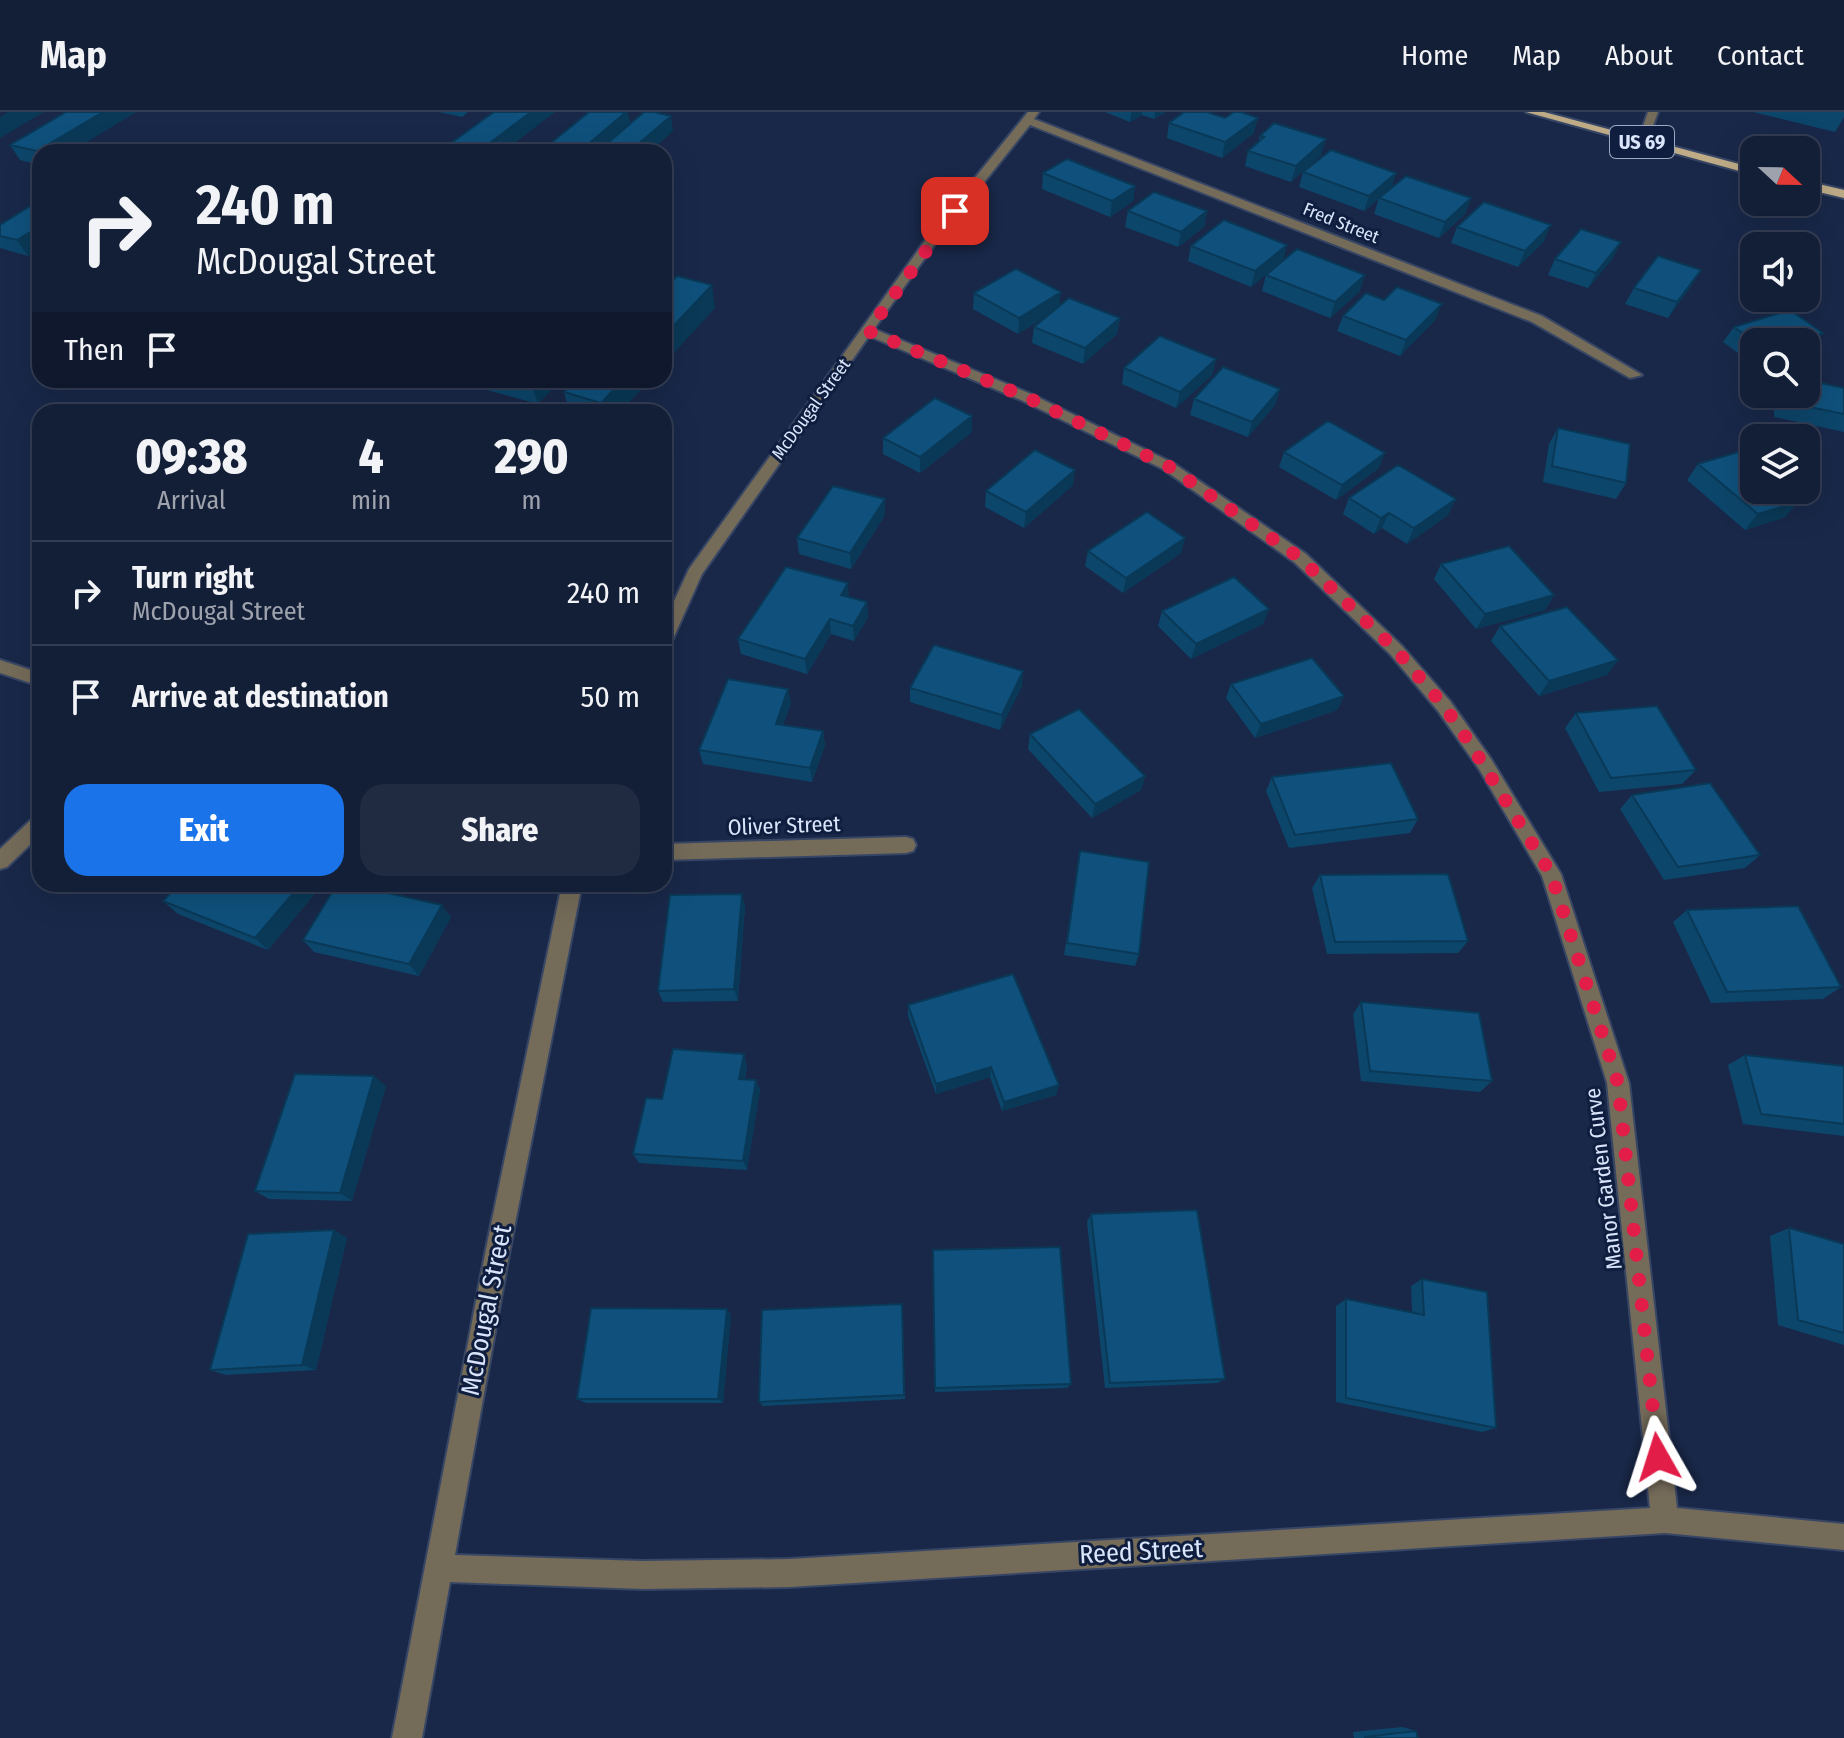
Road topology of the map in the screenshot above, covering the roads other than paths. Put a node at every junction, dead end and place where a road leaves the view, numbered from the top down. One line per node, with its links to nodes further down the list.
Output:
1 (1531, 112): 4 (main road, US 69)
2 (1653, 112): 4 (street)
3 (1031, 116): 8 (street, McDougal Street); 9 (street, Fred Street)
4 (1641, 142): 5 (main road, US 69)
5 (1740, 168)
6 (1820, 188): 7 (main road)
7 (1844, 194)
8 (868, 331): 10 (street, McDougal Street); 18 (street, Manor Garden Curve)
9 (1635, 375)
10 (672, 623)
11 (0, 666): 12 (street)
12 (32, 677)
13 (32, 831): 16 (street)
14 (906, 845): 15 (street, Oliver Street)
15 (672, 852)
16 (0, 861)
17 (570, 892): 20 (street, McDougal Street)
18 (1665, 1520): 19 (street, Reed Street); 20 (street, Reed Street)
19 (1844, 1537)
20 (437, 1568): 21 (street, McDougal Street)
21 (407, 1738)

